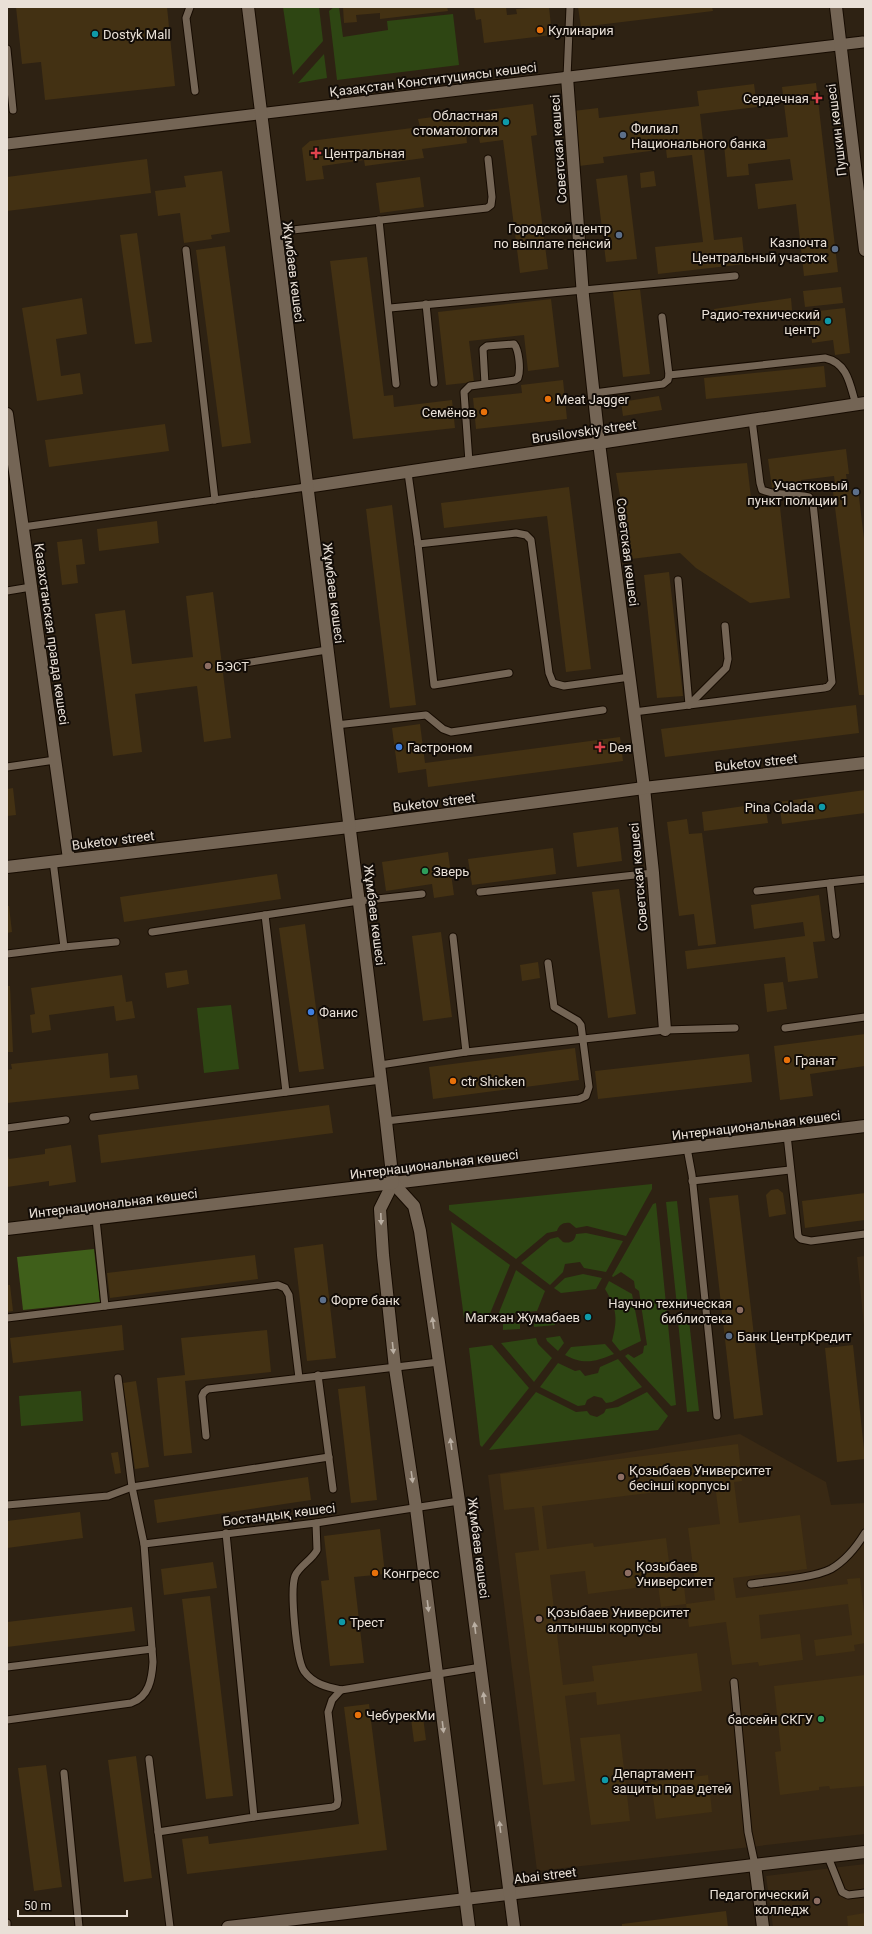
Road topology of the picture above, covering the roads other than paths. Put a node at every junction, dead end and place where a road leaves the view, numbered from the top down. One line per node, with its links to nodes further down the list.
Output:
1 (190, 7): 9 (lane)
2 (248, 7): 11 (street, Жұмбаев көшесі)
3 (570, 7): 8 (lane)
4 (836, 7): 6 (street, Пушкин көшесі)
5 (863, 42): 6 (street, Қазақстан Конституциясы көшесі)
6 (840, 44): 8 (street, Қазақстан Конституциясы көшесі); 17 (street, Пушкин көшесі)
7 (7, 49): 10 (lane)
8 (567, 77): 11 (street, Қазақстан Конституциясы көшесі); 19 (street, Советская көшесі)
9 (195, 90)
10 (13, 110)
11 (260, 114): 12 (street, Қазақстан Конституциясы көшесі); 15 (street, Жұмбаев көшесі)
12 (7, 144)
13 (488, 159): 14 (lane)
14 (379, 220): 15 (lane); 21 (lane)
15 (274, 232): 34 (street, Жұмбаев көшесі)
16 (186, 250): 35 (lane)
17 (865, 250)
18 (734, 276): 19 (lane)
19 (582, 290): 20 (lane); 27 (street, Советская көшесі)
20 (426, 304): 21 (lane); 24 (lane)
21 (390, 308): 25 (lane)
22 (662, 317): 23 (lane)
23 (669, 375): 27 (lane); 28 (lane)
24 (434, 383)
25 (396, 384)
26 (485, 384): 26 (lane); 32 (lane)
27 (594, 393): 31 (street, Советская көшесі)
28 (861, 404): 30 (street, Brusilovskiy street)
29 (7, 414): 36 (street, Казахстанская правда көшесі)
30 (752, 420): 31 (street, Brusilovskiy street); 46 (lane)
31 (599, 443): 32 (street, Brusilovskiy street); 45 (street, Советская көшесі)
32 (469, 462): 33 (street, Brusilovskiy street)
33 (408, 473): 34 (street, Brusilovskiy street); 37 (lane)
34 (306, 487): 35 (lane); 42 (street, Жұмбаев көшесі)
35 (215, 500): 36 (lane)
36 (23, 527): 39 (street, Казахстанская правда көшесі)
37 (418, 544): 44 (lane); 45 (lane)
38 (678, 580): 46 (lane)
39 (31, 587): 40 (lane); 50 (street, Казахстанская правда көшесі)
40 (7, 591)
41 (725, 626): 46 (lane)
42 (327, 650): 43 (lane); 49 (street, Жұмбаев көшесі)
43 (238, 664)
44 (509, 673)
45 (630, 678): 48 (street, Советская көшесі)
46 (689, 705): 48 (lane)
47 (603, 710): 49 (lane)
48 (634, 712): 53 (street, Советская көшесі)
49 (336, 725): 54 (street, Жұмбаев көшесі)
50 (55, 760): 52 (lane); 55 (street, Казахстанская правда көшесі)
51 (865, 764): 53 (street, Buketov street)
52 (7, 767)
53 (644, 788): 54 (street, Buketov street); 58 (street, Советская көшесі)
54 (349, 827): 55 (street, Buketov street); 64 (street, Жұмбаев көшесі)
55 (69, 859): 56 (street, Buketov street)
56 (53, 861): 57 (street, Buketov street); 70 (lane)
57 (7, 867)
58 (653, 873): 62 (lane); 76 (street, Советская көшесі)
59 (865, 879): 60 (lane)
60 (830, 883): 61 (lane); 67 (lane)
61 (757, 891)
62 (480, 892)
63 (422, 894): 64 (lane)
64 (359, 901): 65 (lane); 79 (street, Жұмбаев көшесі)
65 (265, 915): 66 (lane); 81 (lane)
66 (152, 932)
67 (836, 935)
68 (452, 937): 78 (lane)
69 (116, 942): 70 (lane)
70 (64, 947): 71 (lane)
71 (7, 954)
72 (548, 963): 77 (lane)
73 (865, 1017): 75 (lane)
74 (735, 1028): 76 (lane)
75 (785, 1028)
76 (665, 1030): 77 (lane)
77 (582, 1040): 78 (lane); 84 (lane)
78 (466, 1052): 79 (lane)
79 (380, 1065): 80 (street, Жұмбаев көшесі)
80 (381, 1080): 81 (lane); 84 (street, Жұмбаев көшесі)
81 (286, 1092): 82 (lane)
82 (93, 1117)
83 (66, 1120): 86 (lane)
84 (386, 1121): 91 (street, Жұмбаев көшесі)
85 (865, 1126): 87 (street, Интернациональная көшесі)
86 (7, 1128)
87 (787, 1135): 88 (street, Интернациональная көшесі); 89 (lane)
88 (687, 1148): 90 (lane); 91 (street, Интернациональная көшесі)
89 (790, 1170): 90 (lane); 94 (lane)
90 (692, 1180): 102 (lane)
91 (393, 1183): 92 (street, Интернациональная көшесі); 97 (street, Жұмбаев көшесі, one-way to 91); 98 (street, one-way to 98)
92 (96, 1219): 93 (street, Интернациональная көшесі); 95 (lane)
93 (7, 1229)
94 (865, 1234)
95 (105, 1306): 96 (lane); 101 (lane)
96 (7, 1318)
97 (439, 1362): 98 (lane); 107 (street, Жұмбаев көшесі, one-way to 97)
98 (395, 1368): 99 (lane); 109 (street, one-way to 109)
99 (318, 1375): 101 (lane); 104 (lane)
100 (118, 1378): 105 (lane)
101 (299, 1378): 103 (lane)
102 (717, 1416)
103 (206, 1436)
104 (328, 1457): 105 (lane); 106 (lane)
105 (132, 1487): 108 (lane); 113 (lane)
106 (333, 1489)
107 (459, 1501): 109 (lane, Бостандық көшесі); 117 (street, Жұмбаев көшесі, one-way to 107)
108 (7, 1505)
109 (416, 1508): 110 (lane, Бостандық көшесі); 118 (street, one-way to 118)
110 (316, 1523): 111 (lane, Бостандық көшесі); 120 (lane)
111 (226, 1533): 113 (lane, Бостандық көшесі); 124 (lane)
112 (865, 1533): 114 (lane)
113 (144, 1544): 115 (lane)
114 (752, 1584)
115 (152, 1649): 116 (lane); 121 (lane)
116 (7, 1667)
117 (480, 1667): 118 (lane); 130 (street, Жұмбаев көшесі, one-way to 117)
118 (437, 1675): 120 (lane); 131 (street, one-way to 131)
119 (734, 1682): 128 (lane)
120 (341, 1690): 124 (lane)
121 (7, 1720)
122 (149, 1759): 125 (lane)
123 (64, 1773): 135 (lane)
124 (254, 1817): 125 (lane)
125 (158, 1832): 136 (lane)
126 (865, 1852): 127 (street, Abai street)
127 (828, 1857): 128 (street, Abai street); 129 (lane)
128 (755, 1865): 130 (street, Abai street); 140 (street)
129 (865, 1893)
130 (509, 1894): 131 (street, Abai street); 139 (street, Жұмбаев көшесі)
131 (465, 1899): 132 (street, Abai street); 138 (street)
132 (297, 1923): 137 (street, Abai street)
133 (7, 1924): 134 (lane)
134 (7, 1927)
135 (79, 1927)
136 (170, 1927)
137 (228, 1927)
138 (469, 1927)
139 (514, 1927)
140 (763, 1927)

